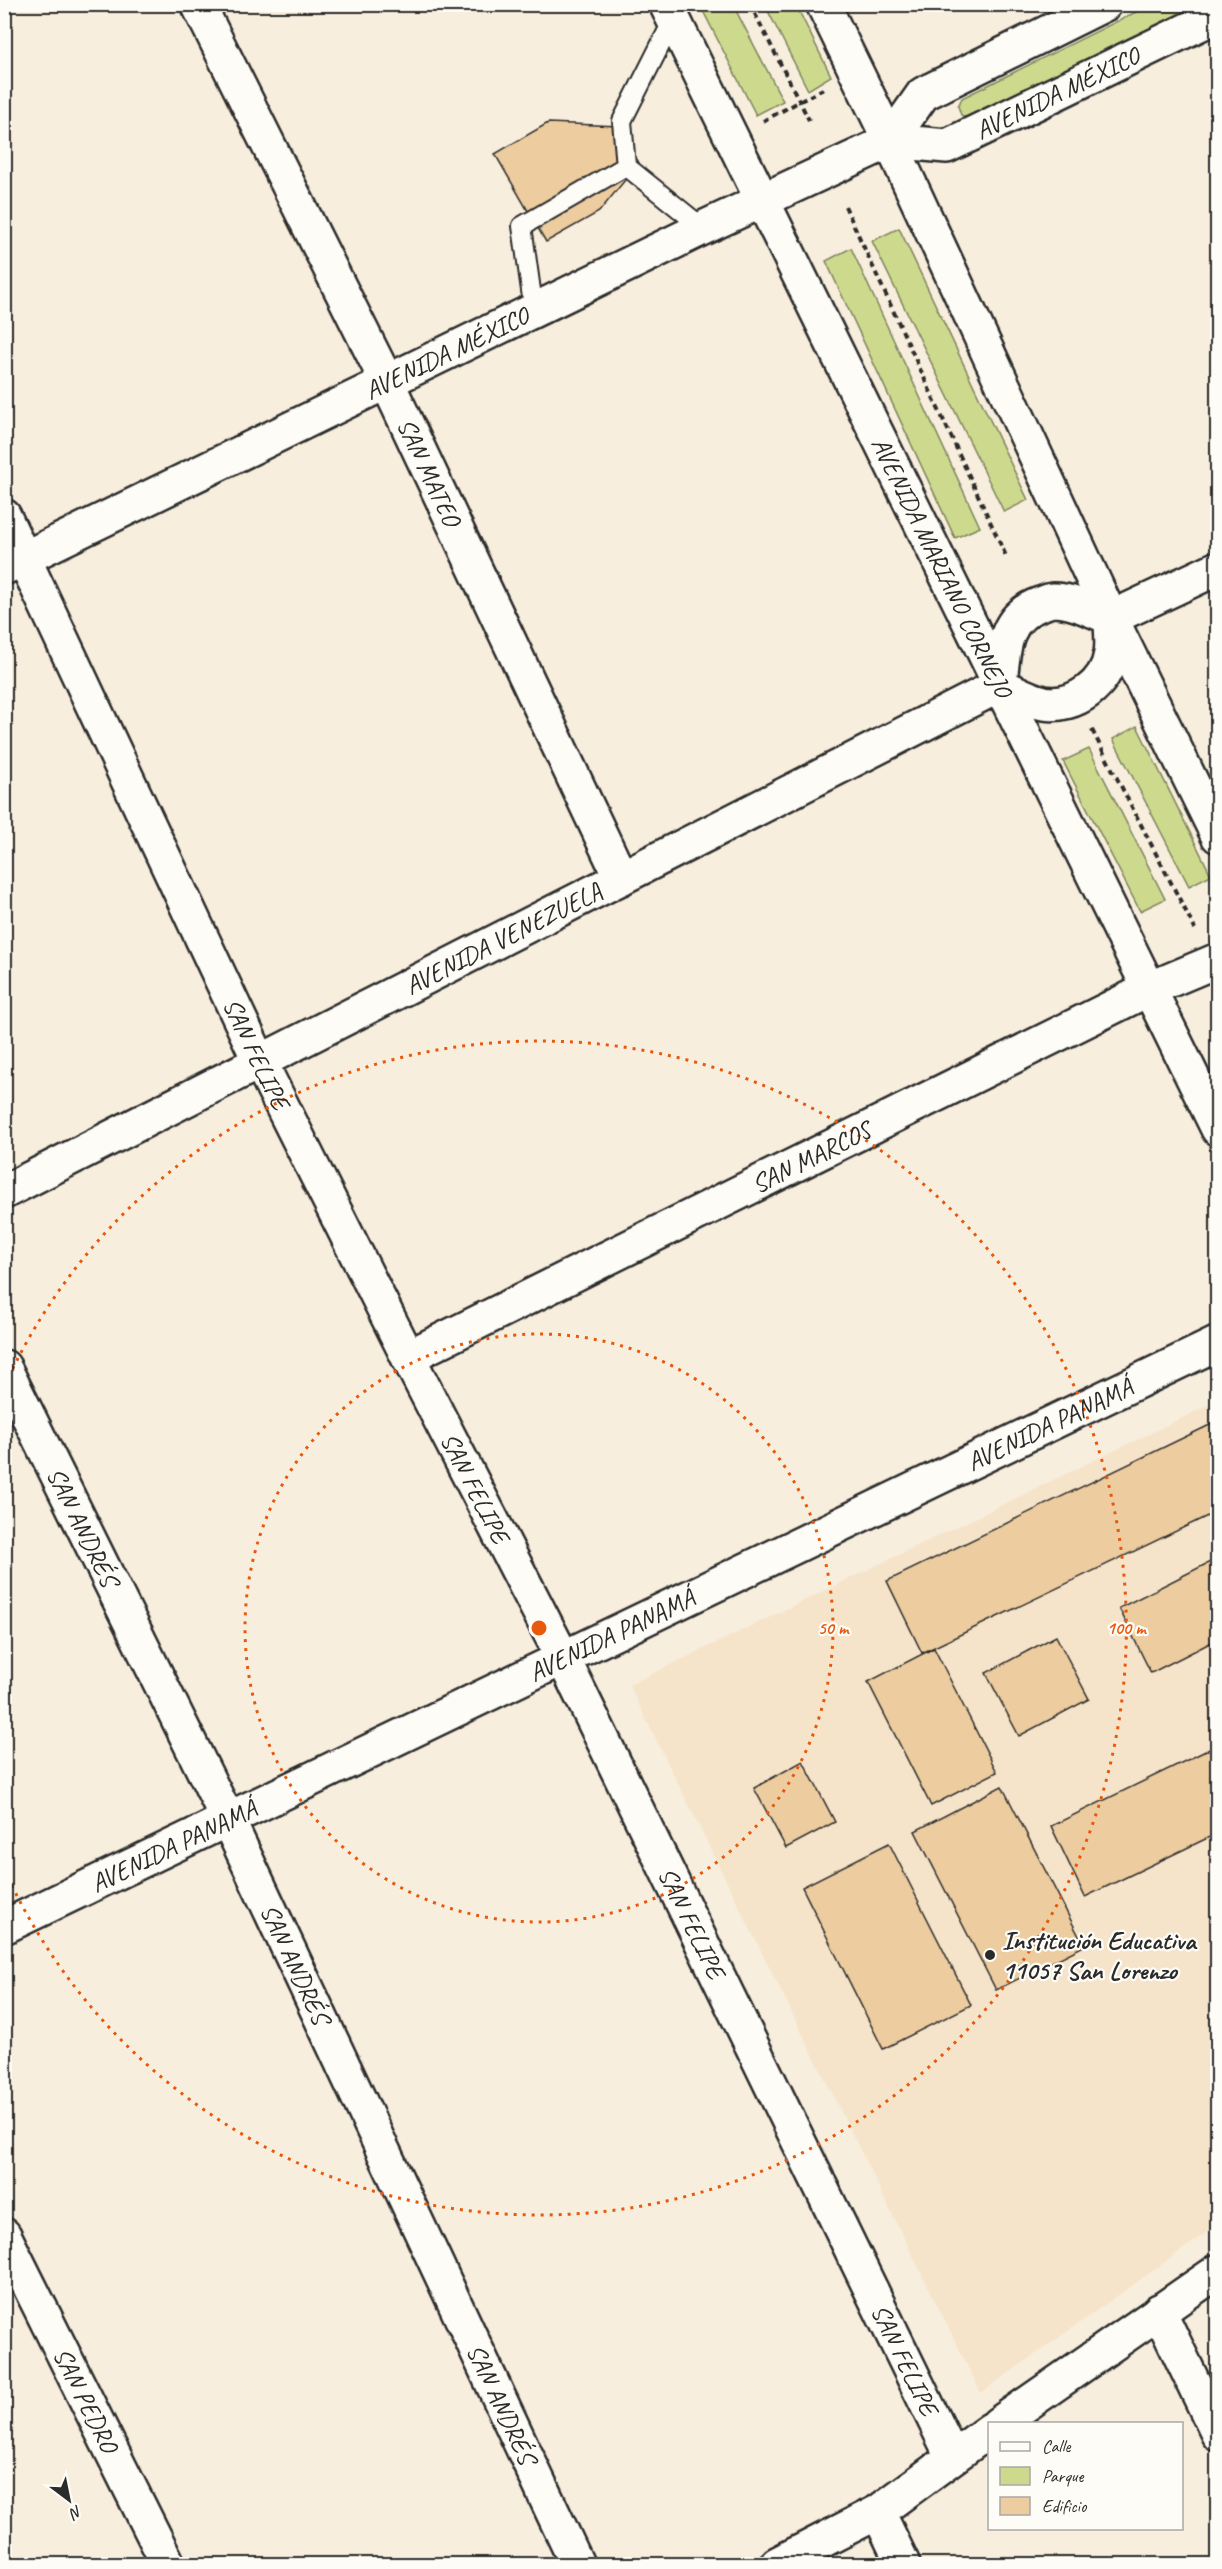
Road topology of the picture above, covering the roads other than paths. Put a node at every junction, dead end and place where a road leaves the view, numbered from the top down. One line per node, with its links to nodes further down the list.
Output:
1 (198, 4): 11 (street, SAN MATEO)
2 (824, 4): 6 (street)
3 (1105, 4): 6 (street)
4 (670, 12): 7 (lane); 8 (street, AVENIDA MARIANO CORNEJO)
5 (1218, 15): 6 (street, AVENIDA MÉXICO)
6 (890, 141): 8 (street, AVENIDA MÉXICO); 15 (street)
7 (626, 166): 9 (lane); 10 (lane)
8 (763, 200): 9 (street, AVENIDA MÉXICO); 16 (street, AVENIDA MARIANO CORNEJO)
9 (703, 228): 10 (street, AVENIDA MÉXICO)
10 (534, 312): 11 (street, AVENIDA MÉXICO)
11 (387, 382): 13 (street, AVENIDA MÉXICO); 18 (street, SAN MATEO)
12 (4, 516): 13 (street, SAN FELIPE)
13 (15, 563): 21 (street, SAN FELIPE)
14 (1218, 568): 15 (street)
15 (1111, 618): 16 (street); 16 (street); 17 (street)
16 (1000, 685): 18 (street, AVENIDA VENEZUELA); 20 (street, AVENIDA MARIANO CORNEJO)
17 (1218, 836)
18 (621, 878): 21 (street, AVENIDA VENEZUELA)
19 (1218, 960): 20 (street, SAN MARCOS)
20 (1149, 990): 22 (street, AVENIDA MARIANO CORNEJO); 25 (street, SAN MARCOS)
21 (260, 1062): 23 (street, AVENIDA VENEZUELA); 25 (street, SAN FELIPE)
22 (1218, 1129)
23 (4, 1192)
24 (1218, 1343): 27 (street, AVENIDA PANAMÁ)
25 (408, 1357): 27 (street, SAN FELIPE)
26 (4, 1367): 28 (street, SAN ANDRÉS)
27 (563, 1658): 28 (street, AVENIDA PANAMÁ); 36 (street, SAN FELIPE)
28 (228, 1820): 29 (street, AVENIDA PANAMÁ); 39 (street, SAN ANDRÉS)
29 (4, 1927)
30 (4, 2235): 38 (street, SAN PEDRO)
31 (1218, 2271): 32 (street)
32 (1159, 2311): 33 (street); 35 (street)
33 (1001, 2422)
34 (988, 2431): 36 (street)
35 (1218, 2434)
36 (952, 2456): 37 (street)
37 (878, 2512): 40 (street); 41 (street)
38 (168, 2565)
39 (577, 2565)
40 (777, 2565)
41 (903, 2565)

